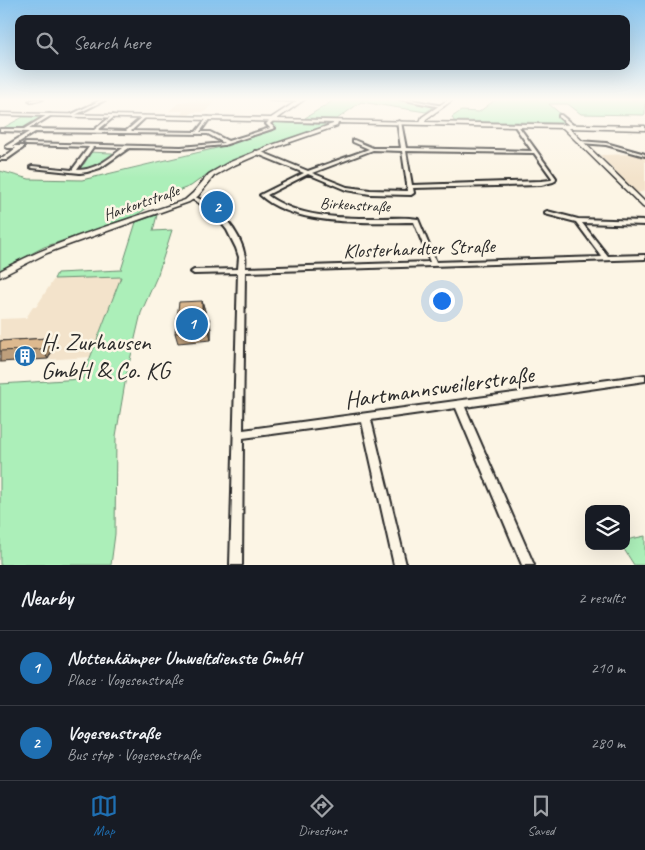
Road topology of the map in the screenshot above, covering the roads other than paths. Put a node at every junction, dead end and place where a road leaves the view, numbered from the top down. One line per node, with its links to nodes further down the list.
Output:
1 (33, 125): 14 (street)
2 (102, 125): 16 (street)
3 (134, 125): 18 (street)
4 (203, 125): 19 (street)
5 (270, 125): 24 (street)
6 (334, 125): 33 (street, Harkortstraße)
7 (399, 125): 32 (street)
8 (516, 125): 34 (street)
9 (534, 125): 10 (street)
10 (564, 126): 11 (street); 23 (street)
11 (572, 126): 12 (street)
12 (645, 128)
13 (0, 130): 14 (street)
14 (25, 130): 15 (street)
15 (33, 130): 17 (street); 28 (street)
16 (96, 130): 17 (street); 18 (street)
17 (45, 131): 20 (street)
18 (128, 131): 19 (street)
19 (197, 133): 24 (street)
20 (38, 135)
21 (32, 139): 25 (street)
22 (354, 141): 31 (street)
23 (581, 142): 35 (street); 43 (street)
24 (228, 143): 30 (street)
25 (26, 144): 27 (street); 29 (street)
26 (0, 146): 28 (street)
27 (92, 146): 30 (street); 39 (street)
28 (8, 147): 29 (street)
29 (21, 147): 36 (street)
30 (127, 147): 39 (street)
31 (373, 149): 32 (street, Birkenstraße); 40 (street, Birkenstraße)
32 (403, 149): 34 (street, Birkenstraße); 41 (street)
33 (257, 152): 40 (street); 42 (street, Harkortstraße)
34 (535, 152): 41 (street)
35 (645, 155)
36 (2, 159): 37 (street)
37 (0, 163)
38 (32, 167): 39 (street)
39 (74, 170)
40 (307, 173): 41 (street); 49 (street, Birkenstraße)
41 (411, 190)
42 (193, 198): 50 (street); 52 (street, Harkortstraße)
43 (645, 206)
44 (547, 213): 45 (street)
45 (578, 221): 46 (street); 48 (street)
46 (645, 223)
47 (645, 256): 48 (street, Klosterhardter Straße)
48 (606, 258): 49 (street, Klosterhardter Straße)
49 (434, 264): 50 (street, Klosterhardter Straße)
50 (242, 269): 51 (street, Klosterhardter Straße); 56 (street)
51 (194, 272)
52 (0, 274)
53 (645, 378): 54 (street, Hartmannsweilerstraße)
54 (459, 404): 55 (street, Hartmannsweilerstraße); 59 (street)
55 (366, 418): 56 (street, Hartmannsweilerstraße); 58 (street)
56 (238, 435): 57 (street)
57 (236, 565)
58 (400, 565)
59 (528, 565)

